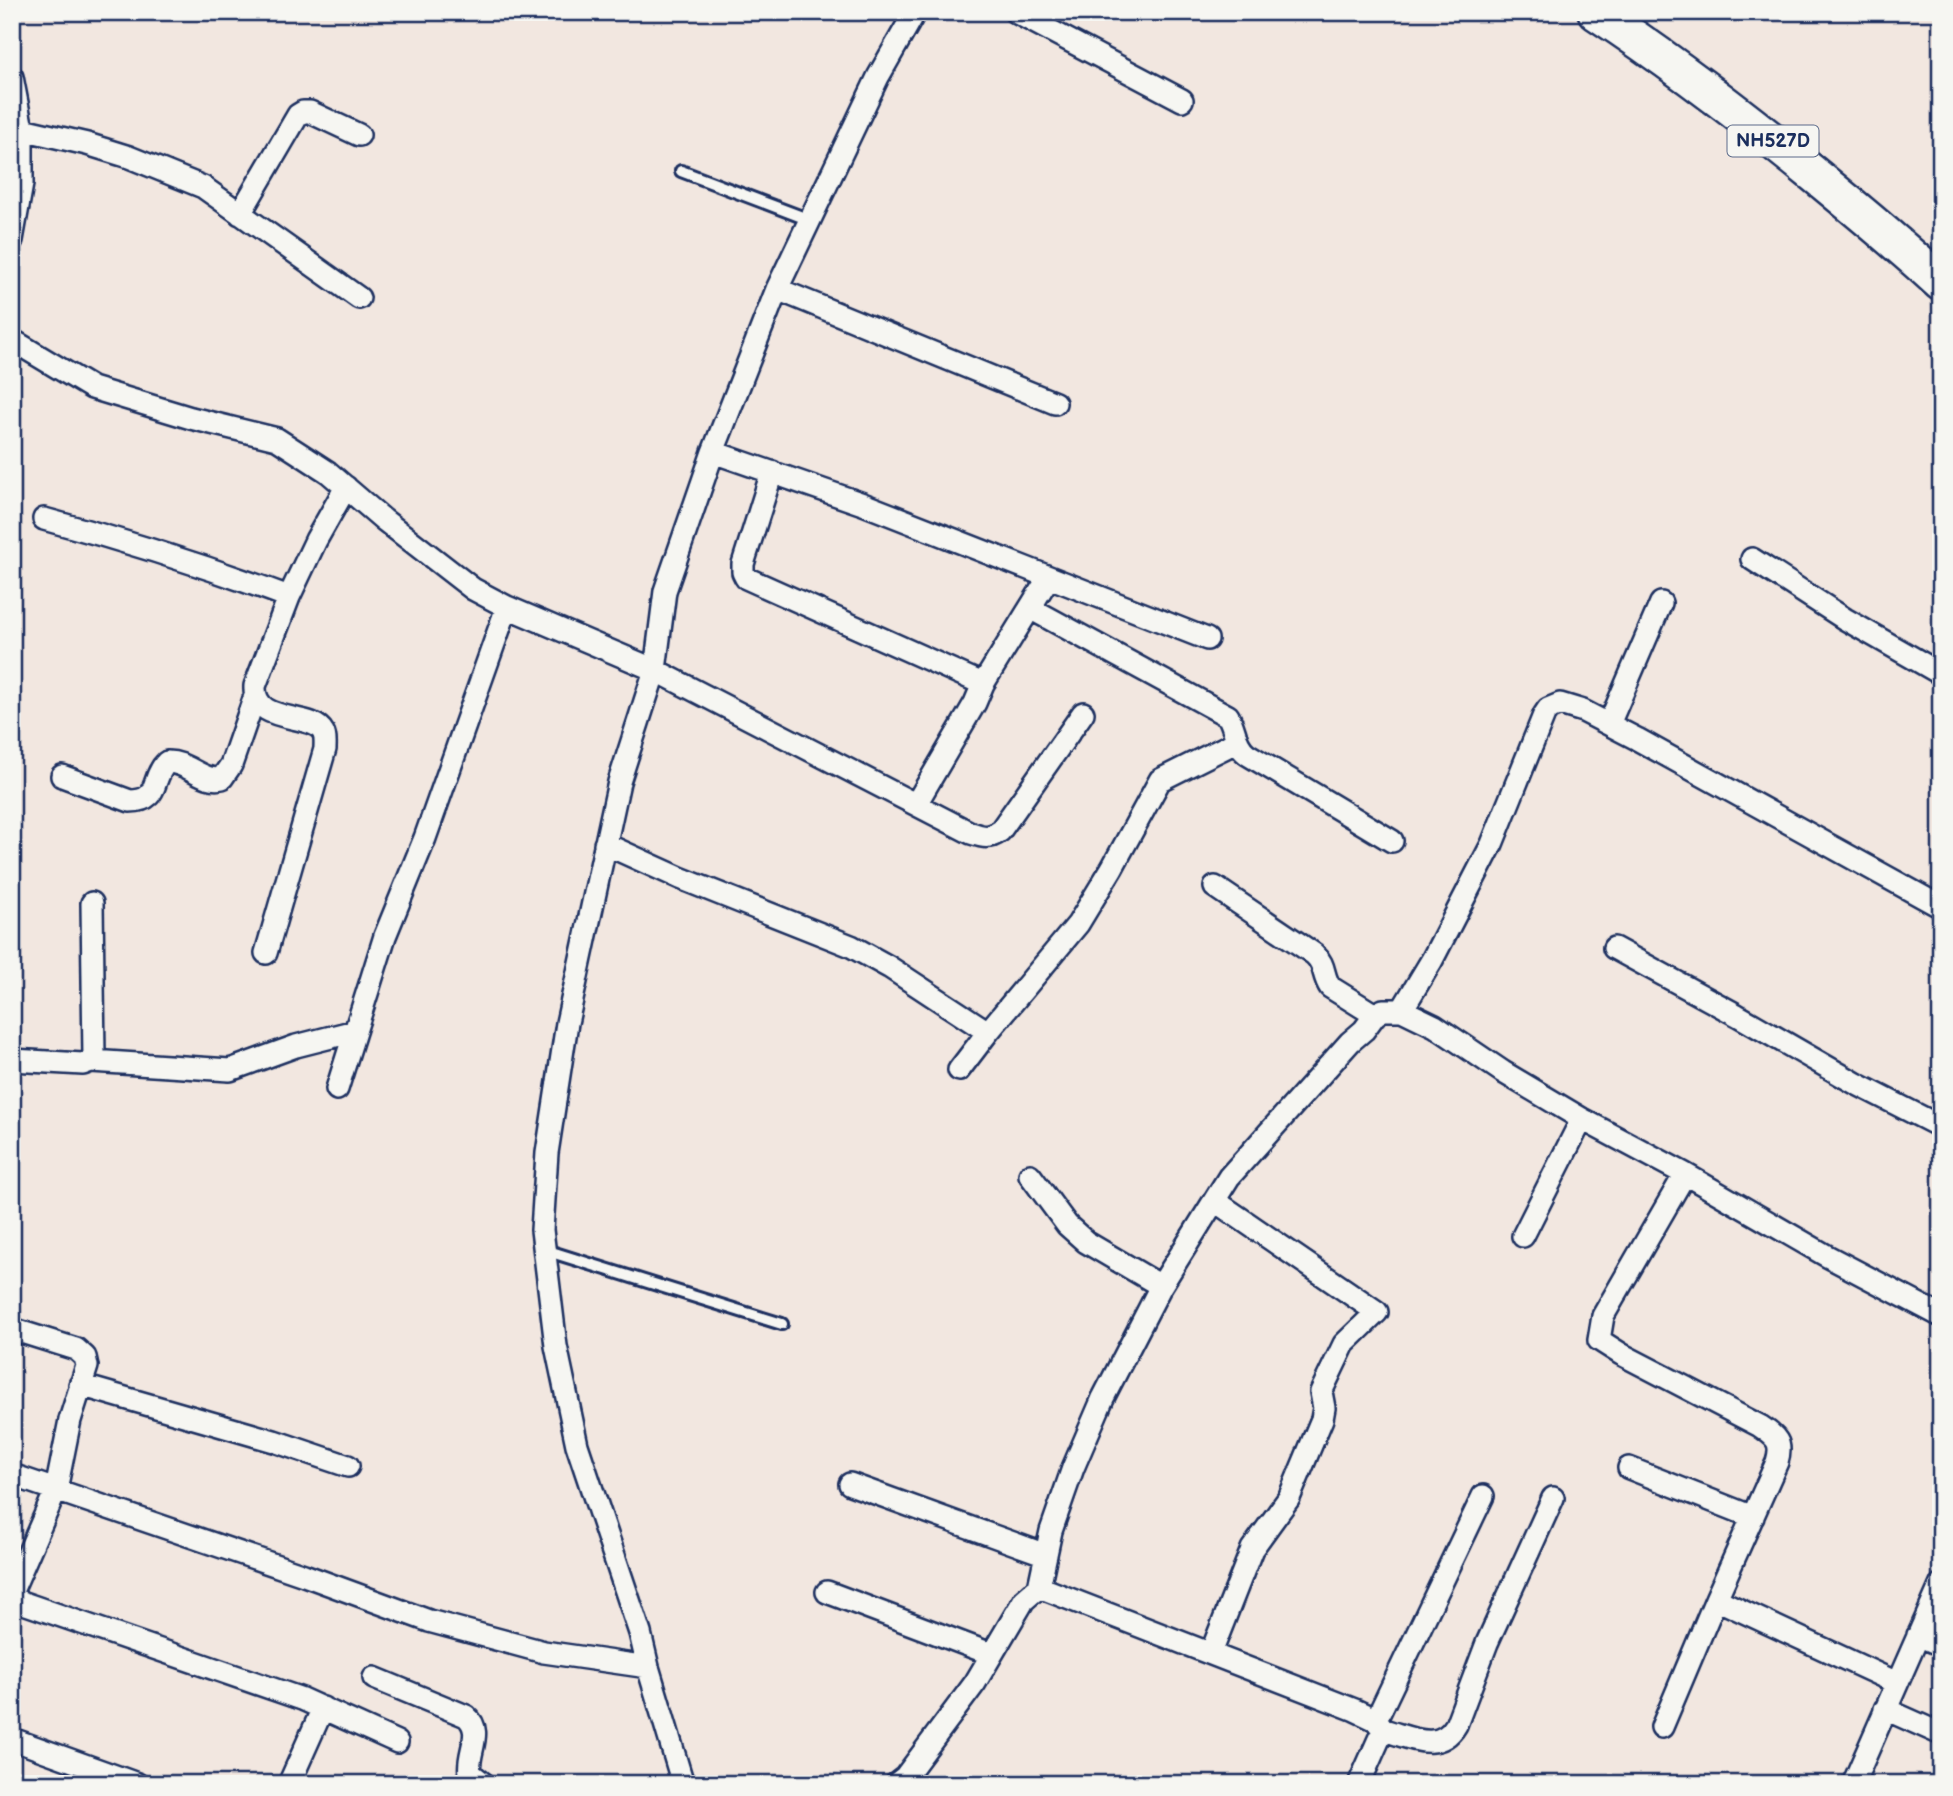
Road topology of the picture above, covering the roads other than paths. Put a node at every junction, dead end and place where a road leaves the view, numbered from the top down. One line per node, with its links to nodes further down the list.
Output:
1 (1015, 12): 5 (street)
2 (1596, 12): 13 (highway, NH527D)
3 (909, 14): 11 (street)
4 (12, 77): 6 (street)
5 (1182, 100)
6 (22, 128): 8 (street); 10 (street)
7 (359, 135): 10 (street)
8 (17, 151): 12 (street)
9 (681, 171): 11 (lane)
10 (240, 214): 15 (street)
11 (810, 220): 14 (street)
12 (12, 240)
13 (1941, 283)
14 (777, 289): 17 (street); 18 (street)
15 (359, 299)
16 (12, 340): 20 (street)
17 (1055, 403)
18 (713, 452): 19 (street); 29 (street)
19 (772, 472): 23 (street); 31 (street)
20 (346, 487): 24 (street); 26 (street)
21 (44, 519): 24 (street)
22 (1752, 559): 30 (street)
23 (1049, 577): 27 (street); 28 (street)
24 (289, 597): 32 (street)
25 (1661, 603): 34 (street)
26 (508, 607): 29 (street); 47 (street)
27 (1030, 608): 31 (street); 35 (street)
28 (1207, 639)
29 (655, 670): 37 (street); 39 (street)
30 (1941, 674)
31 (983, 684): 37 (street)
32 (255, 696): 36 (street); 44 (street)
33 (1083, 713): 37 (street)
34 (1609, 724): 42 (street); 45 (street)
35 (1236, 742): 38 (street); 48 (street)
36 (62, 776)
37 (916, 804)
38 (1392, 841)
39 (605, 844): 48 (street); 59 (street)
40 (1215, 887): 46 (street)
41 (92, 903): 50 (street)
42 (1941, 907)
43 (1614, 948): 54 (street)
44 (266, 953)
45 (1402, 1010): 46 (street); 53 (street)
46 (1375, 1015): 57 (street)
47 (355, 1031): 50 (street); 52 (street)
48 (988, 1031): 51 (street)
49 (12, 1060): 50 (street)
50 (91, 1061)
51 (959, 1070)
52 (337, 1089)
53 (1582, 1119): 55 (street); 58 (street)
54 (1941, 1127)
55 (1685, 1174): 61 (street); 72 (street)
56 (1030, 1175): 60 (street)
57 (1215, 1201): 60 (street); 82 (street)
58 (1523, 1236)
59 (545, 1250): 62 (lane); 84 (street)
60 (1161, 1286): 73 (street)
61 (1941, 1316)
62 (782, 1324)
63 (12, 1329): 64 (street)
64 (80, 1385): 65 (street); 69 (street)
65 (348, 1466)
66 (1629, 1468): 72 (street)
67 (12, 1475): 69 (street)
68 (850, 1483): 73 (street)
69 (55, 1490): 76 (street); 84 (street)
70 (1483, 1496): 89 (street)
71 (1553, 1499): 89 (street)
72 (1753, 1517): 79 (street)
73 (1046, 1555): 75 (street)
74 (1941, 1584): 80 (street)
75 (1039, 1587): 82 (street); 83 (street)
76 (12, 1591)
77 (827, 1592): 83 (street)
78 (12, 1599): 87 (street)
79 (1716, 1599): 86 (street); 90 (street)
80 (1918, 1635): 81 (street); 86 (street)
81 (1941, 1646)
82 (1210, 1653): 89 (street)
83 (991, 1654): 99 (street)
84 (648, 1667): 98 (street)
85 (374, 1678): 97 (street)
86 (1897, 1683): 88 (street)
87 (323, 1708): 93 (street); 96 (street)
88 (1885, 1709): 91 (street); 94 (street)
89 (1379, 1725): 100 (street)
90 (1662, 1727)
91 (1941, 1734)
92 (12, 1739): 95 (street)
93 (397, 1742)
94 (1857, 1782)
95 (137, 1784)
96 (289, 1784)
97 (484, 1784)
98 (683, 1784)
99 (896, 1784)
100 (1359, 1784)

